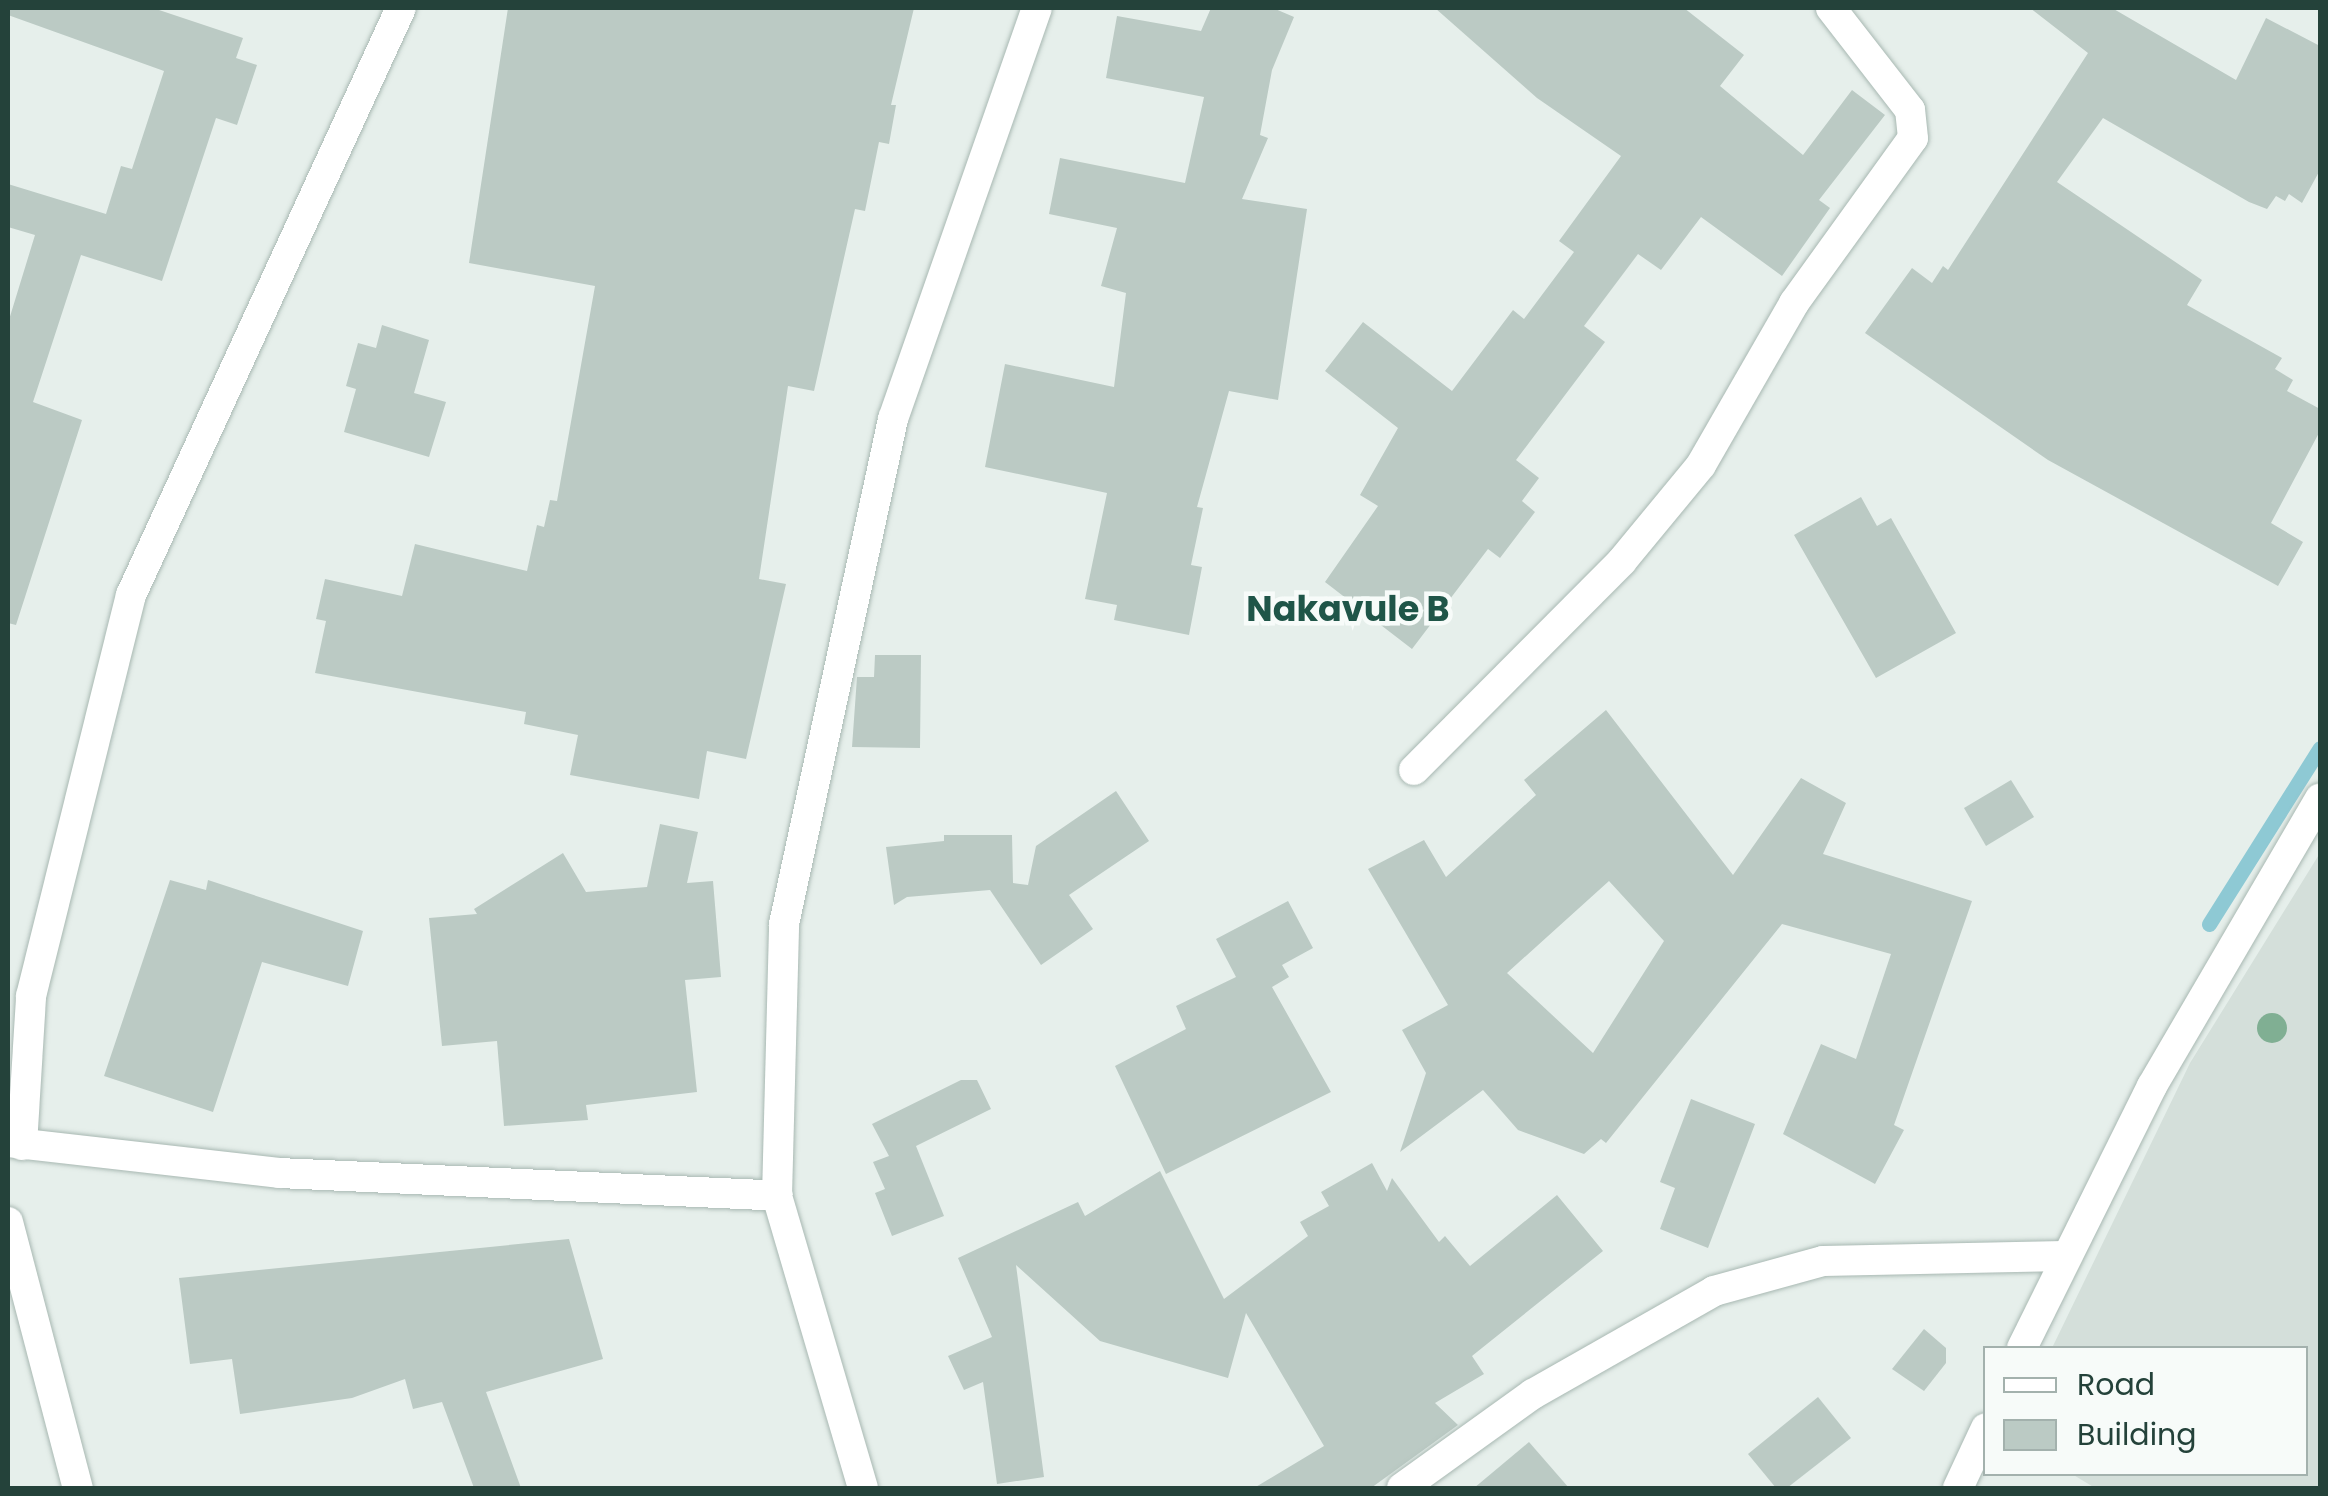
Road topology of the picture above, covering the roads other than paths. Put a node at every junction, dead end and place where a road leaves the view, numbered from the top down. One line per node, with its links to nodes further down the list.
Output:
1 (402, 8): 6 (street)
2 (1037, 8): 7 (street)
3 (1831, 8): 4 (street)
4 (1414, 770)
5 (2320, 798): 9 (street)
6 (15, 1144): 7 (street)
7 (777, 1196): 13 (street)
8 (8, 1222): 12 (street)
9 (2064, 1256): 10 (street); 14 (street)
10 (2023, 1346)
11 (1983, 1434): 15 (street)
12 (78, 1488)
13 (864, 1488)
14 (1402, 1488)
15 (1958, 1488)

